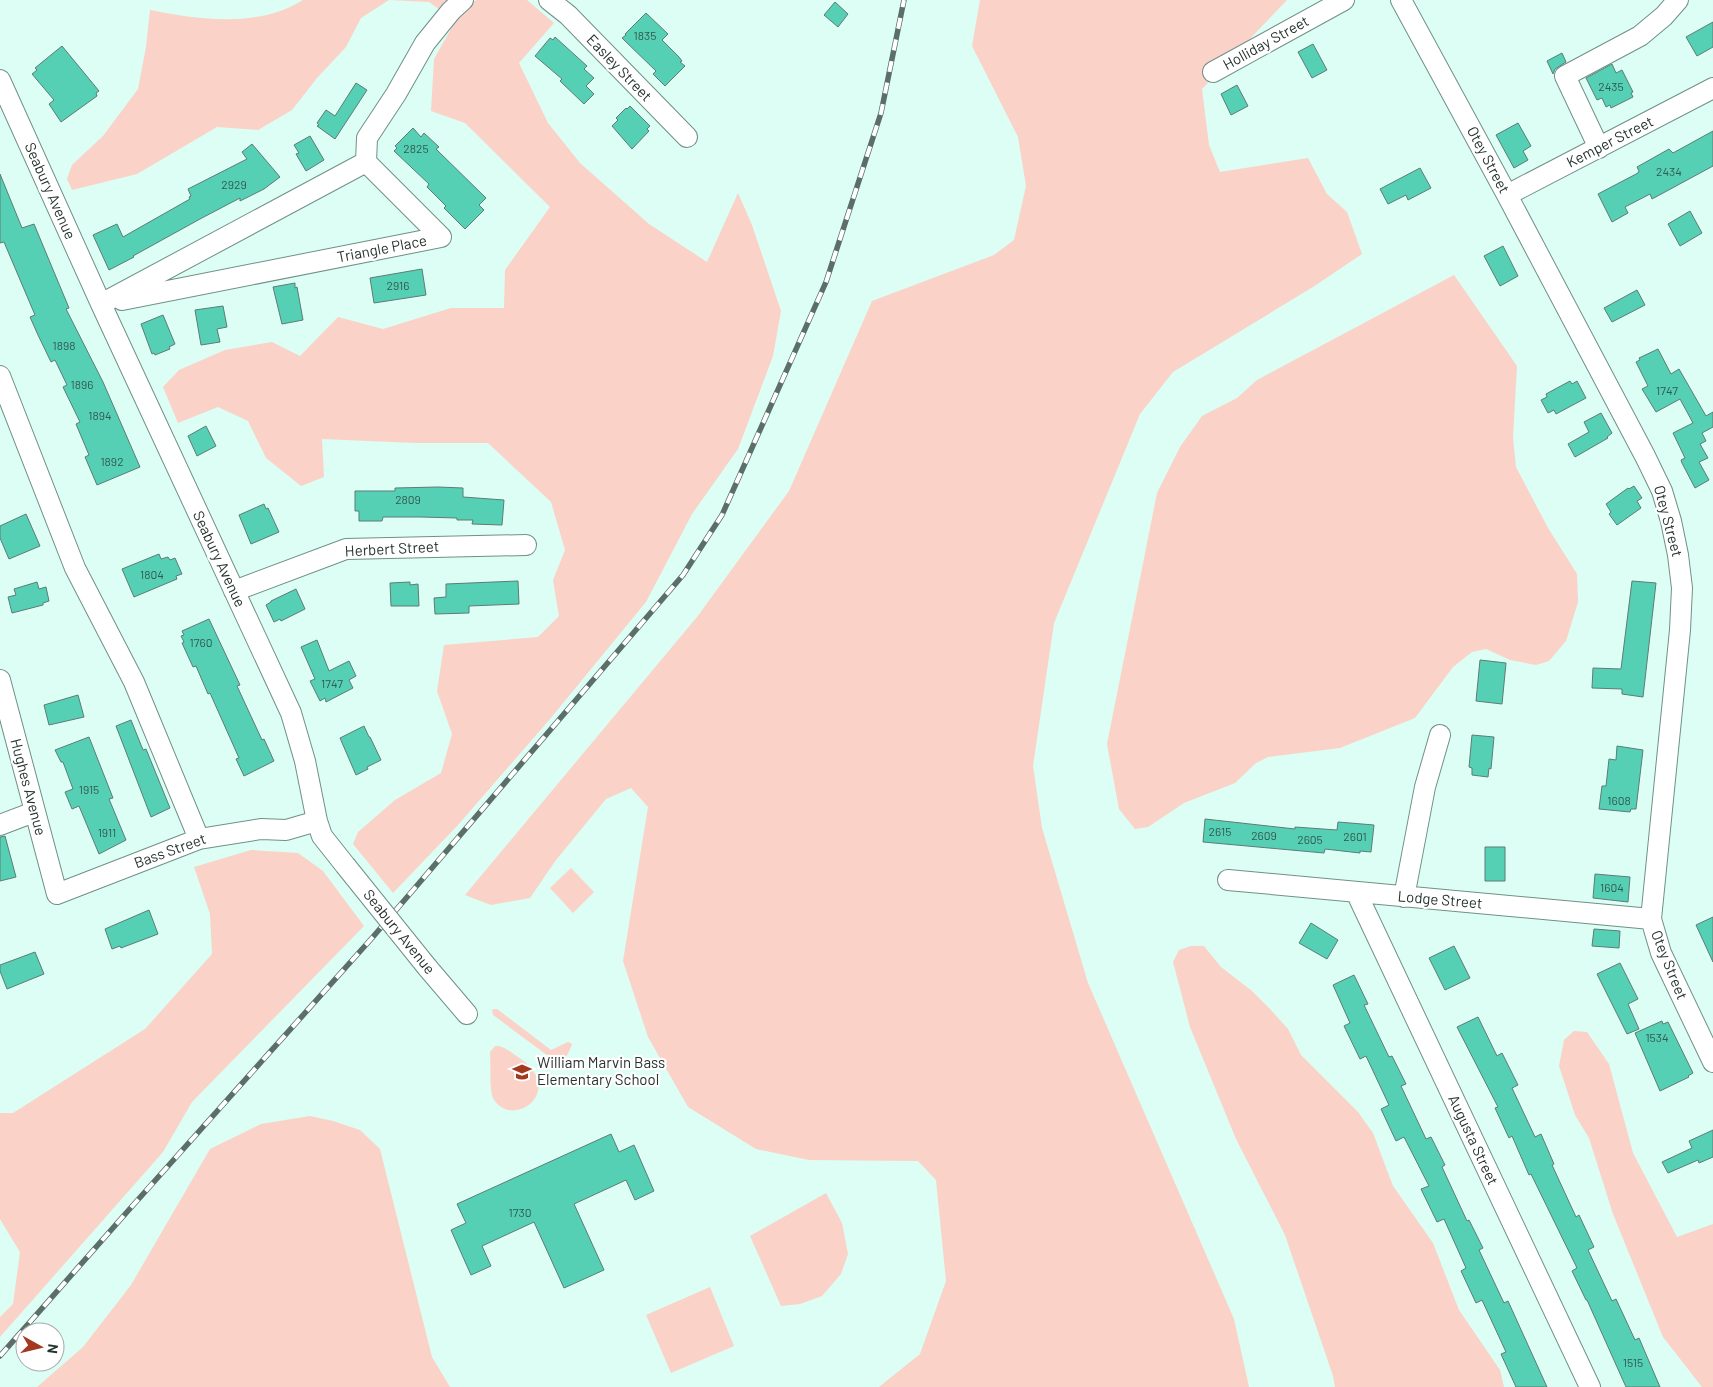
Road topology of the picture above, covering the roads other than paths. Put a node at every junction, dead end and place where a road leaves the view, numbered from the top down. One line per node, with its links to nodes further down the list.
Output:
1 (463, 0): 11 (street)
2 (550, 0): 9 (street, Easley Street)
3 (1344, 0): 6 (street, Holliday Street)
4 (1401, 0): 12 (street, Otey Street)
5 (1678, 0): 10 (street)
6 (1214, 72)
7 (0, 80): 13 (street, Seabury Avenue)
8 (1713, 88): 10 (street, Kemper Street)
9 (687, 137)
10 (1599, 148): 12 (street, Kemper Street)
11 (366, 162): 13 (street); 13 (street, Triangle Place)
12 (1507, 195): 27 (street, Otey Street)
13 (101, 304): 16 (street, Seabury Avenue)
14 (0, 376): 22 (street)
15 (526, 545): 16 (street, Herbert Street)
16 (234, 591): 20 (street, Seabury Avenue)
17 (0, 680): 19 (street, Hughes Avenue)
18 (1440, 736): 26 (street)
19 (34, 812): 21 (street); 25 (street, Hughes Avenue)
20 (316, 821): 22 (street, Bass Street); 28 (street, Seabury Avenue, bridge)
21 (0, 825)
22 (199, 839): 25 (street, Bass Street)
23 (1228, 880): 24 (street, Lodge Street)
24 (1356, 892): 26 (street, Lodge Street); 30 (street, Augusta Street)
25 (57, 894)
26 (1404, 897): 27 (street, Lodge Street)
27 (1651, 919): 29 (street, Otey Street)
28 (467, 1014)
29 (1713, 1062)
30 (1590, 1387)

